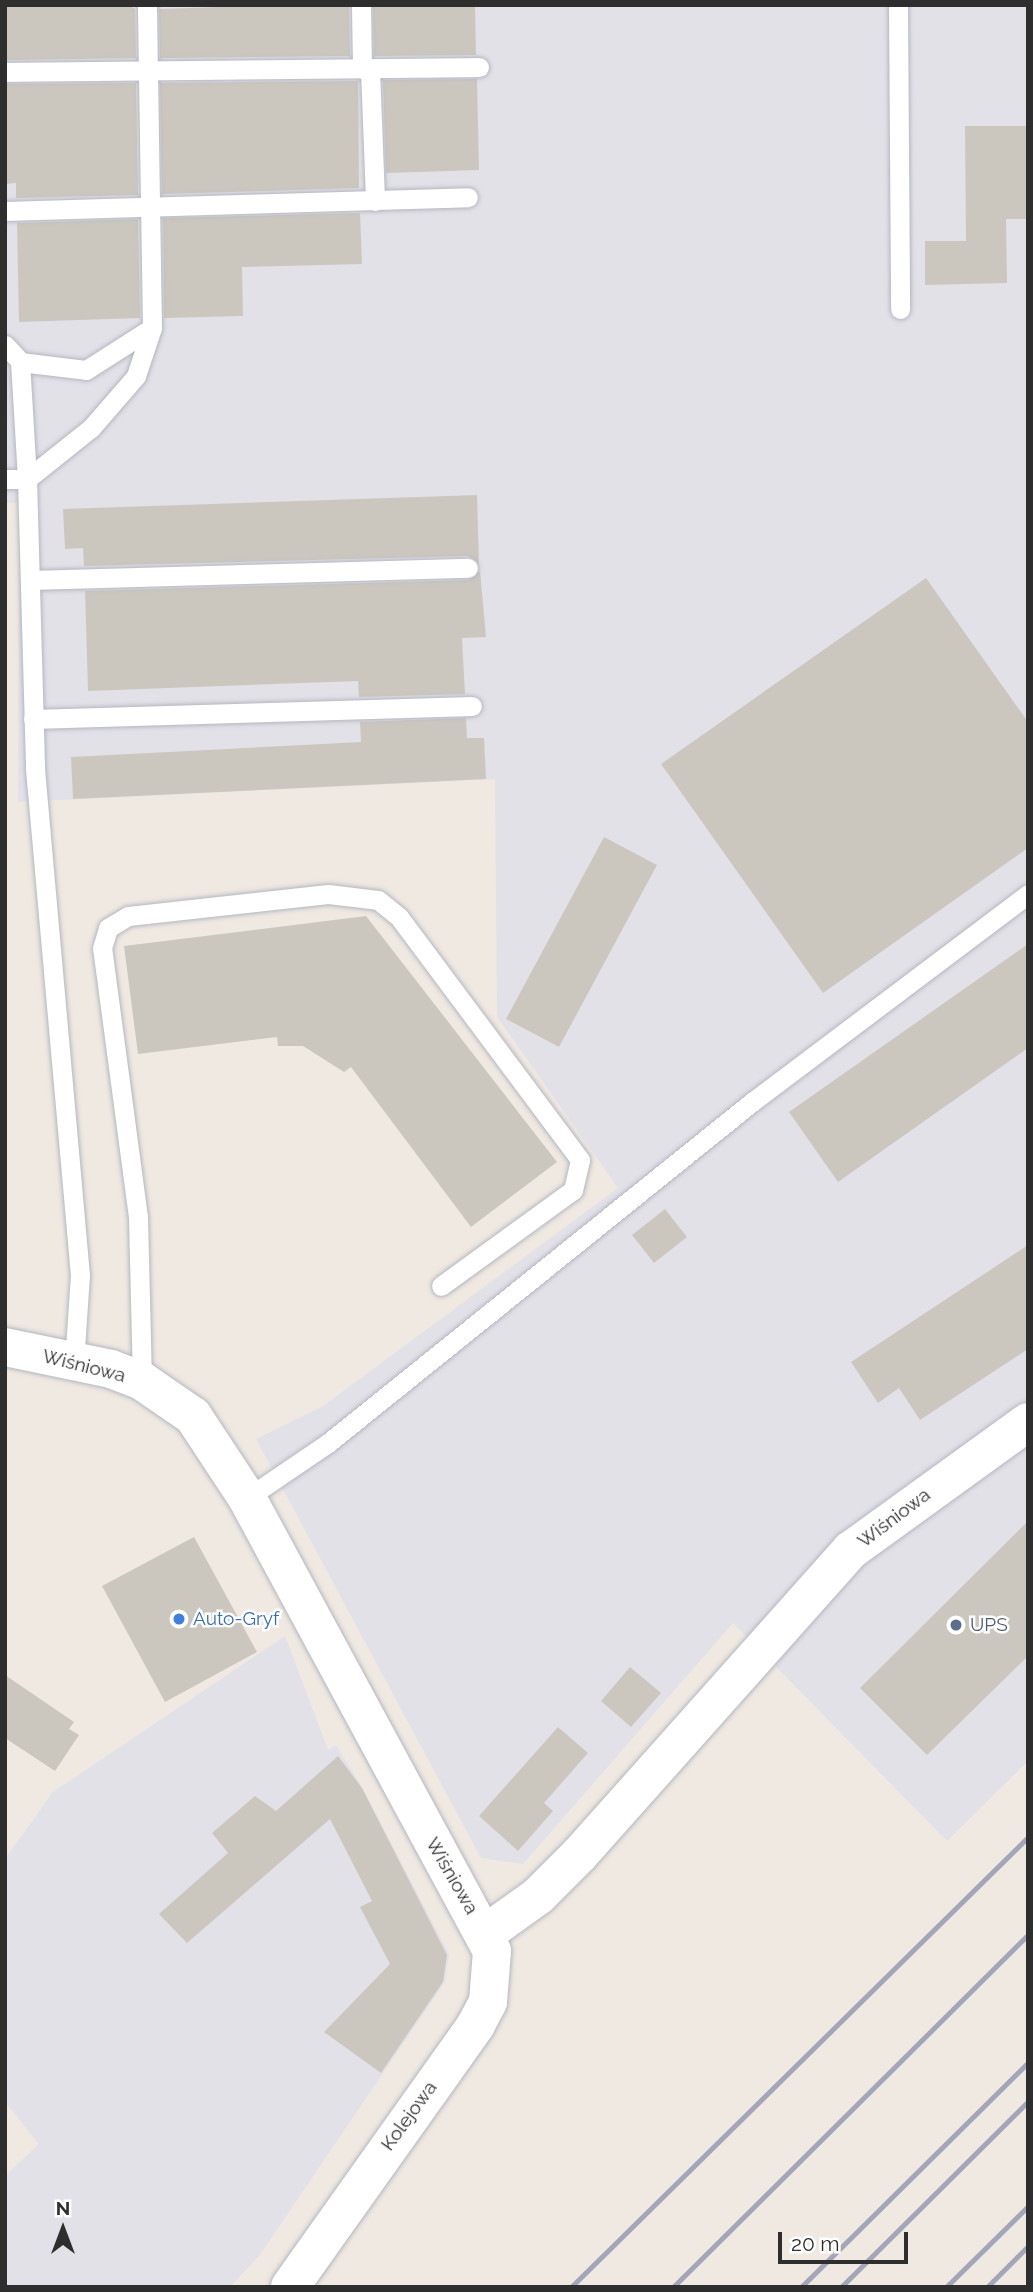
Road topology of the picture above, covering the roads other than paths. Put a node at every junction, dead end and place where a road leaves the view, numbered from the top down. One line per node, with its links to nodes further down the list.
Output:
1 (147, 5): 6 (lane)
2 (361, 5): 5 (lane)
3 (898, 5): 12 (lane)
4 (479, 67): 5 (lane)
5 (366, 69): 6 (lane); 9 (lane)
6 (149, 71): 7 (lane); 10 (lane)
7 (5, 72)
8 (468, 197): 9 (lane)
9 (374, 201): 10 (lane)
10 (153, 209): 11 (lane); 13 (lane)
11 (5, 211)
12 (900, 309)
13 (152, 328): 15 (lane); 17 (lane)
14 (5, 345): 15 (lane)
15 (20, 362): 17 (lane)
16 (5, 479): 17 (lane)
17 (27, 479): 19 (lane)
18 (468, 568): 19 (lane)
19 (30, 580): 21 (lane)
20 (472, 706): 21 (lane)
21 (33, 719): 25 (lane)
22 (1028, 894): 28 (lane)
23 (441, 1286): 26 (lane)
24 (5, 1347): 25 (street, Wiśniowa)
25 (74, 1362): 26 (street, Wiśniowa)
26 (142, 1381): 28 (street, Wiśniowa)
27 (1028, 1422): 29 (street, Wiśniowa)
28 (247, 1498): 29 (street, Wiśniowa)
29 (485, 1934): 30 (street, Kolejowa)
30 (290, 2287)

